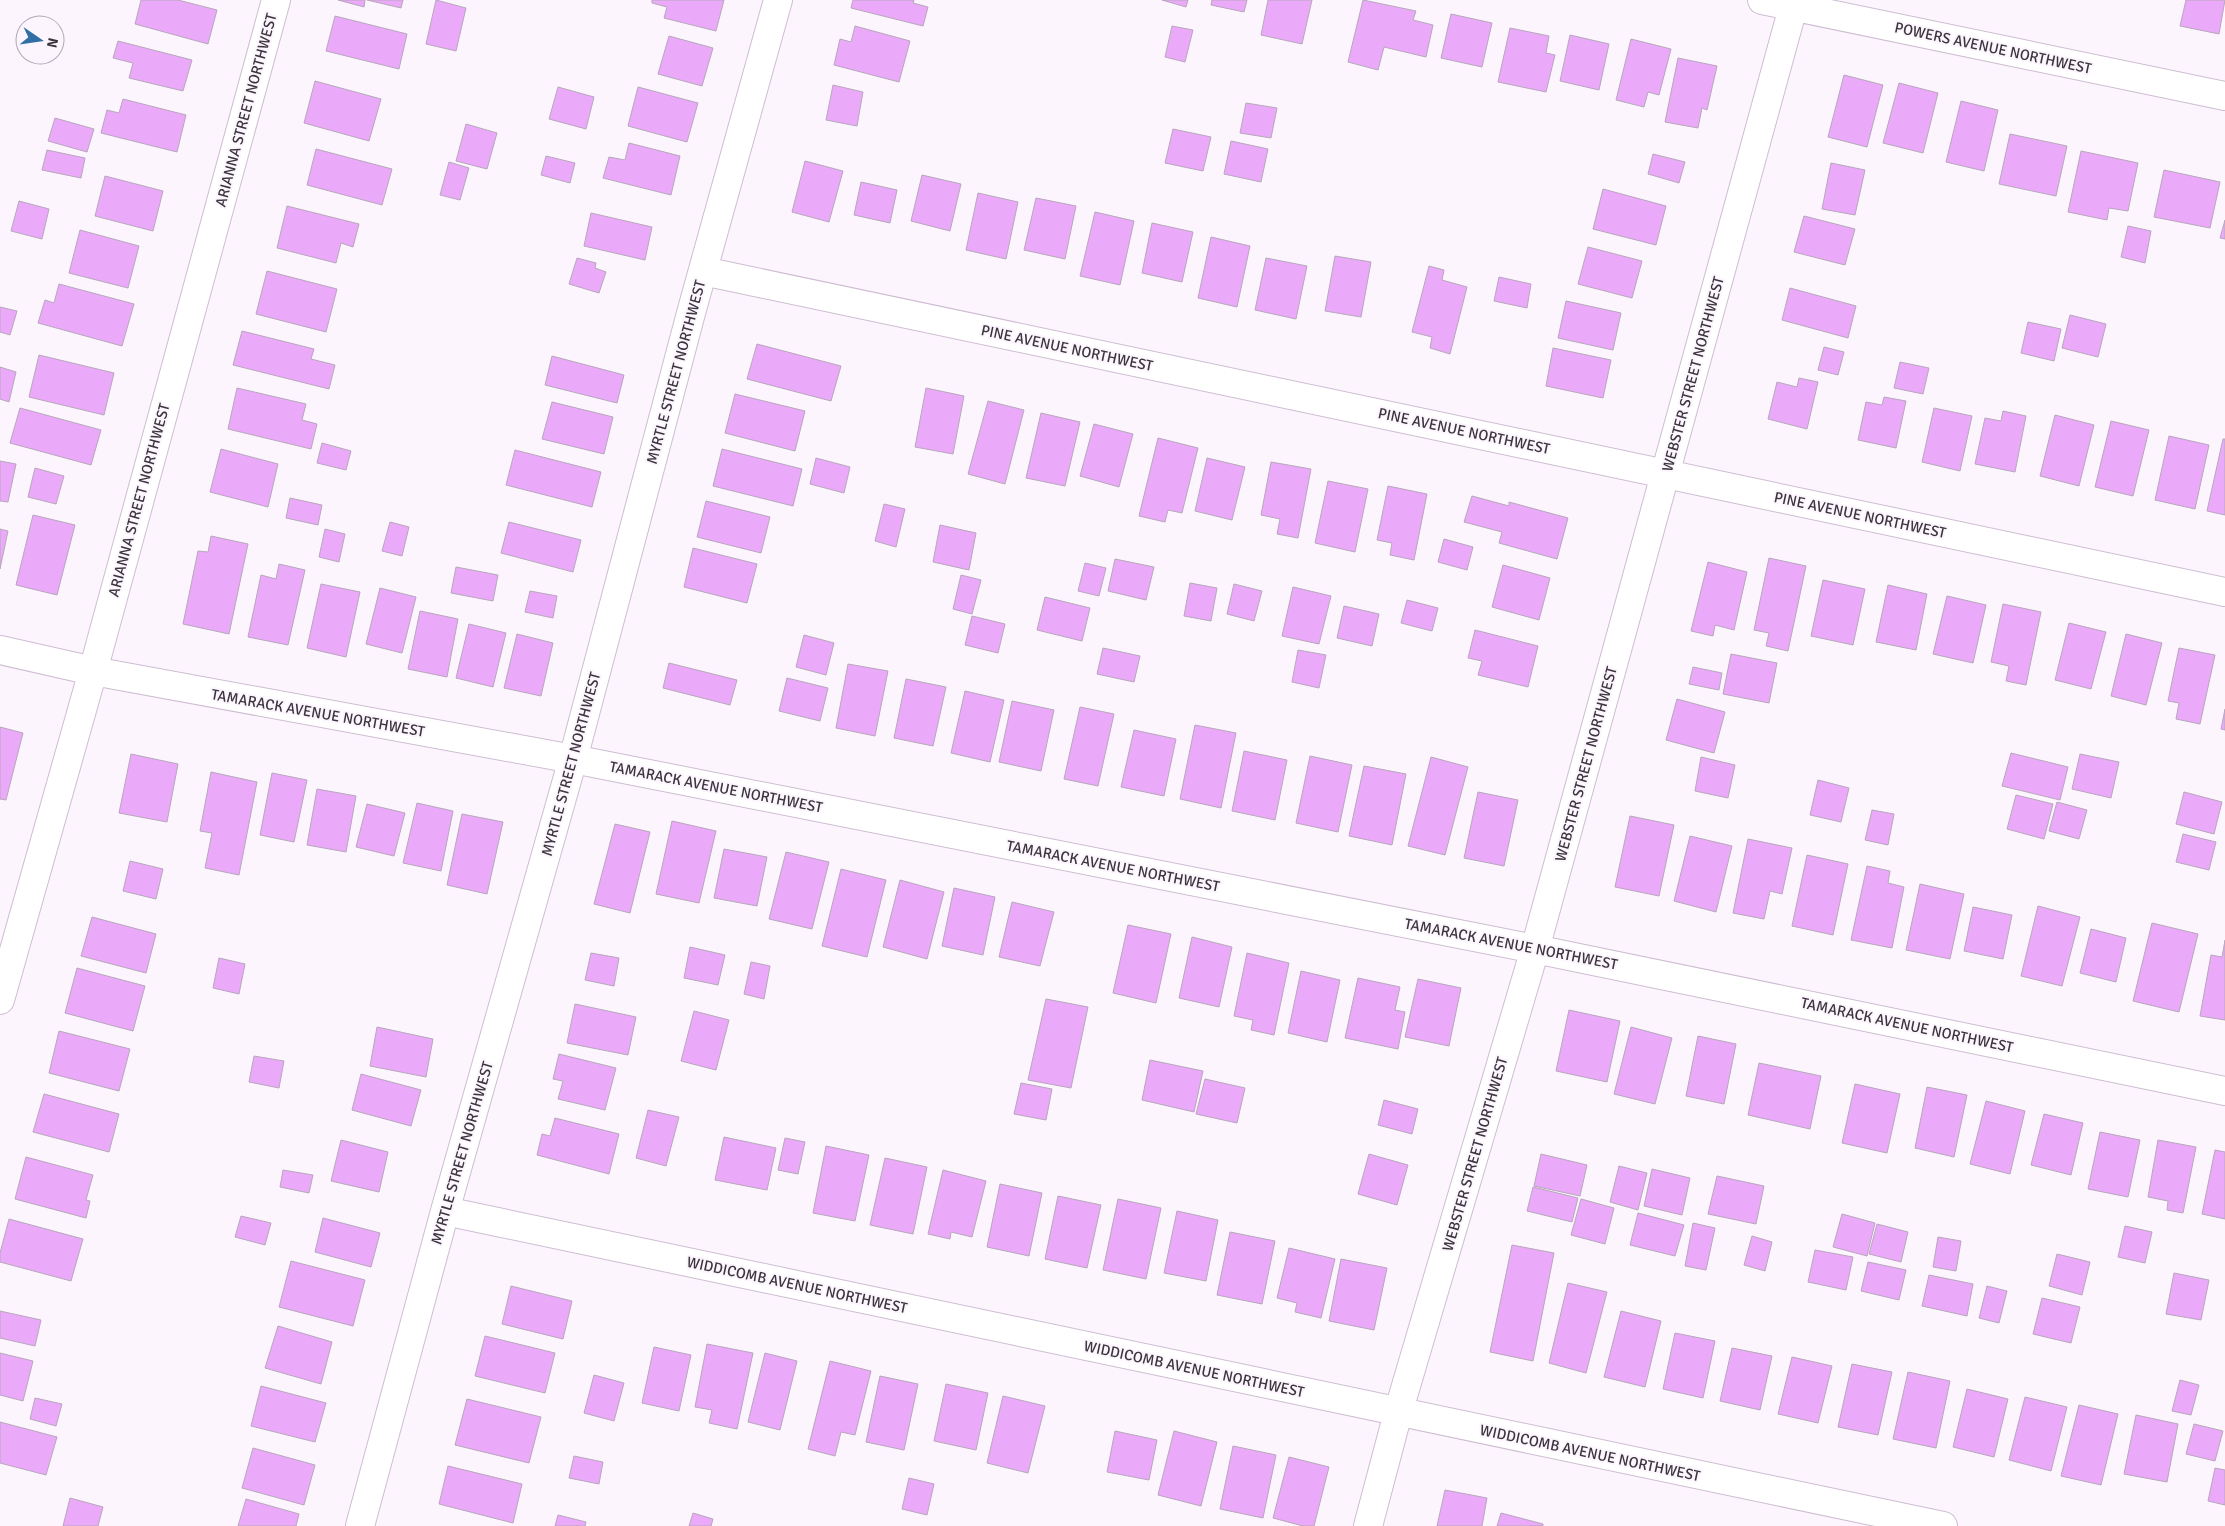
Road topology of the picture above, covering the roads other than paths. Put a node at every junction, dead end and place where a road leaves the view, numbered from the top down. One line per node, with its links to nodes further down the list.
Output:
1 (276, 0): 10 (street, ARIANNA STREET NORTHWEST)
2 (778, 0): 6 (street, MYRTLE STREET NORTHWEST)
3 (1762, 0): 4 (street, POWERS AVENUE NORTHWEST)
4 (1794, 3): 5 (street, POWERS AVENUE NORTHWEST); 7 (street, WEBSTER STREET NORTHWEST)
5 (2225, 96)
6 (703, 271): 7 (street, PINE AVENUE NORTHWEST); 11 (street, MYRTLE STREET NORTHWEST)
7 (1666, 474): 8 (street, PINE AVENUE NORTHWEST); 12 (street, WEBSTER STREET NORTHWEST)
8 (2225, 592)
9 (0, 650): 10 (street, TAMARACK AVENUE NORTHWEST)
10 (92, 671): 11 (street, TAMARACK AVENUE NORTHWEST); 13 (street, ARIANNA STREET NORTHWEST)
11 (573, 759): 12 (street, TAMARACK AVENUE NORTHWEST); 15 (street, MYRTLE STREET NORTHWEST)
12 (1535, 949): 14 (street, TAMARACK AVENUE NORTHWEST); 16 (street, WEBSTER STREET NORTHWEST)
13 (0, 1000)
14 (2225, 1091)
15 (445, 1211): 16 (street, WIDDICOMB AVENUE NORTHWEST); 17 (street, MYRTLE STREET NORTHWEST)
16 (1398, 1413): 18 (street, WEBSTER STREET NORTHWEST); 19 (street, WIDDICOMB AVENUE NORTHWEST)
17 (360, 1526)
18 (1368, 1526)
19 (1943, 1526)

